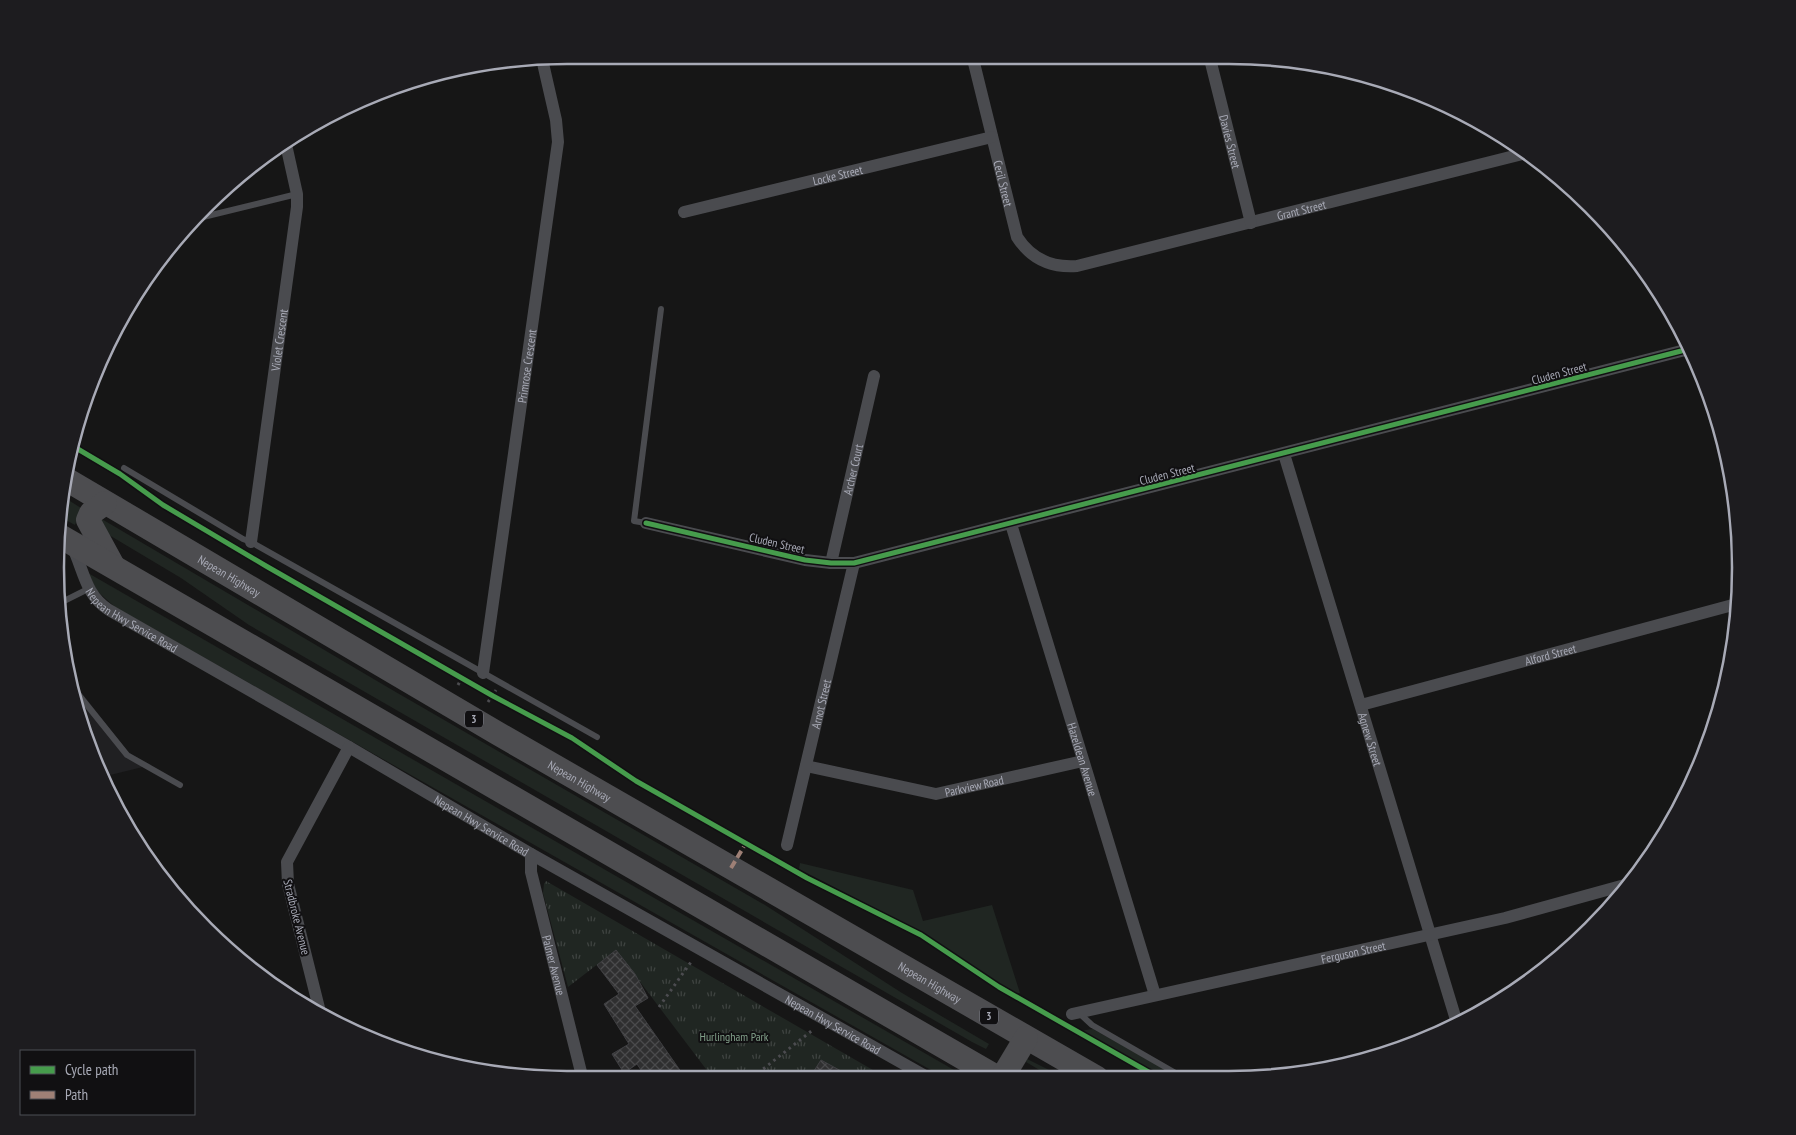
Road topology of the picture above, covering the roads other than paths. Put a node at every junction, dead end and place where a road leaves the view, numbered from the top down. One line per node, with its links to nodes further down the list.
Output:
1 (974, 64): 4 (street, Cecil Street)
2 (1211, 64): 10 (street, Davies Street)
3 (543, 65): 30 (street, Primrose Crescent)
4 (992, 136): 8 (street, Locke Street); 11 (street, Cecil Street)
5 (287, 150): 7 (street, Violet Crescent)
6 (1517, 155): 10 (street, Grant Street)
7 (297, 194): 9 (lane); 23 (street, Violet Crescent)
8 (684, 212)
9 (206, 216)
10 (1251, 223): 11 (street, Grant Street)
11 (1077, 266)
12 (661, 309): 19 (lane)
13 (1683, 351): 15 (street, Cluden Street)
14 (874, 376): 25 (street, Archer Court)
15 (1284, 454): 20 (street, Cluden Street); 32 (street, Agnew Street)
16 (124, 468): 23 (lane)
17 (71, 482): 18 (highway, Nepean Highway / 3)
18 (105, 503): 26 (highway); 46 (highway, Nepean Highway / 3)
19 (646, 523): 25 (street, Cluden Street)
20 (1011, 524): 24 (street, Cluden Street); 35 (street, Hazeldean Avenue)
21 (65, 539): 26 (highway)
22 (65, 540): 27 (street, Nepean Hwy Service Road)
23 (252, 542): 30 (lane)
24 (854, 563): 25 (street, Cluden Street); 36 (street, Arnot Street)
25 (831, 564)
26 (113, 566): 49 (highway)
27 (88, 589): 28 (lane); 34 (street, Nepean Hwy Service Road)
28 (65, 600)
29 (1730, 606): 32 (street, Alford Street)
30 (483, 673): 33 (lane)
31 (81, 698): 37 (lane)
32 (1361, 705): 41 (street, Agnew Street)
33 (596, 737)
34 (350, 747): 39 (street, Nepean Hwy Service Road); 43 (street, Stradbroke Avenue)
35 (1083, 761): 36 (street, Parkview Road); 42 (street, Hazeldean Avenue)
36 (806, 766): 38 (street, Arnot Street)
37 (180, 786)
38 (787, 845)
39 (531, 854): 47 (street, Palmer Avenue); 48 (street, Nepean Hwy Service Road)
40 (1617, 887): 41 (street, Ferguson Street)
41 (1431, 934): 42 (street, Ferguson Street); 45 (street, Agnew Street)
42 (1155, 995): 44 (street, Ferguson Street)
43 (318, 1005)
44 (1076, 1013): 52 (lane)
45 (1456, 1016)
46 (1026, 1038): 50 (highway); 51 (highway, Nepean Highway / 3)
47 (581, 1071)
48 (914, 1071)
49 (986, 1071)
50 (1006, 1071)
51 (1085, 1071)
52 (1174, 1071)

